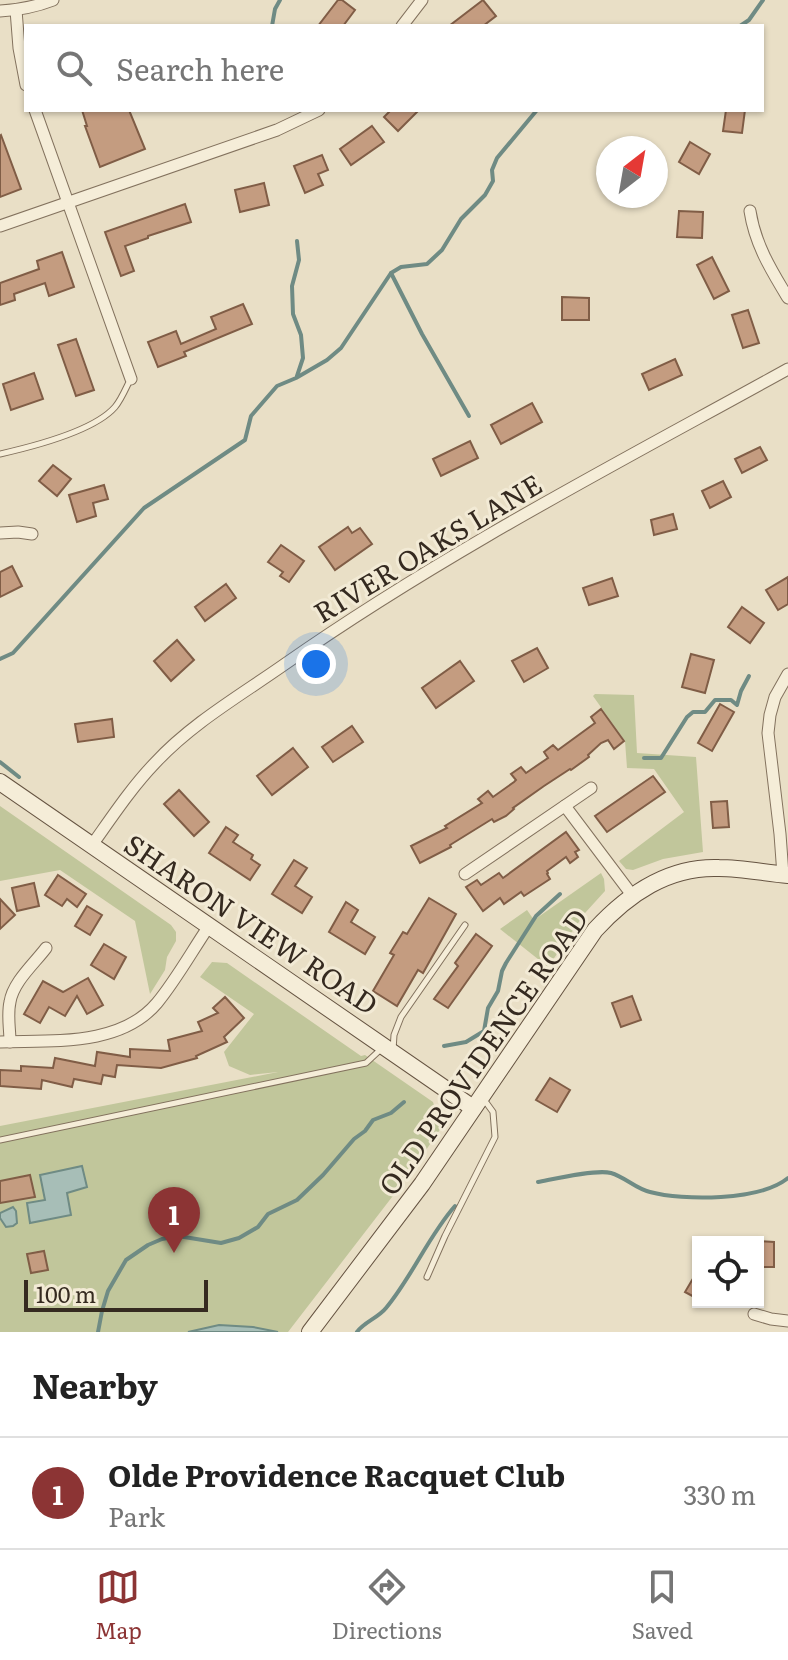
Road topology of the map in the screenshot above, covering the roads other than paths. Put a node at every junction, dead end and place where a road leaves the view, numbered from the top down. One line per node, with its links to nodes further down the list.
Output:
1 (53, 0): 3 (street)
2 (422, 0): 5 (street)
3 (16, 10): 4 (street); 6 (street)
4 (0, 11)
5 (404, 24)
6 (24, 74)
7 (36, 112): 9 (street)
8 (315, 112): 9 (street)
9 (67, 203): 11 (street); 14 (street)
10 (750, 211): 12 (street)
11 (0, 226)
12 (788, 298)
13 (788, 369): 22 (street, RIVER OAKS LANE)
14 (131, 379): 15 (lane)
15 (0, 454)
16 (0, 533): 17 (street)
17 (32, 534)
18 (788, 674): 24 (street)
19 (0, 782): 22 (street, SHARON VIEW ROAD)
20 (591, 788): 21 (street)
21 (565, 806): 23 (street); 25 (street)
22 (92, 845): 27 (street, SHARON VIEW ROAD)
23 (465, 874)
24 (786, 875): 25 (street, OLD PROVIDENCE ROAD)
25 (632, 895): 31 (street, OLD PROVIDENCE ROAD)
26 (465, 925): 30 (lane)
27 (209, 926): 29 (street); 30 (street, SHARON VIEW ROAD)
28 (46, 948): 29 (street)
29 (5, 1042)
30 (388, 1048): 31 (street, SHARON VIEW ROAD); 32 (lane)
31 (477, 1102): 33 (lane); 36 (street, OLD PROVIDENCE ROAD)
32 (0, 1140)
33 (427, 1277)
34 (754, 1314): 35 (street)
35 (788, 1321)
36 (310, 1332)

